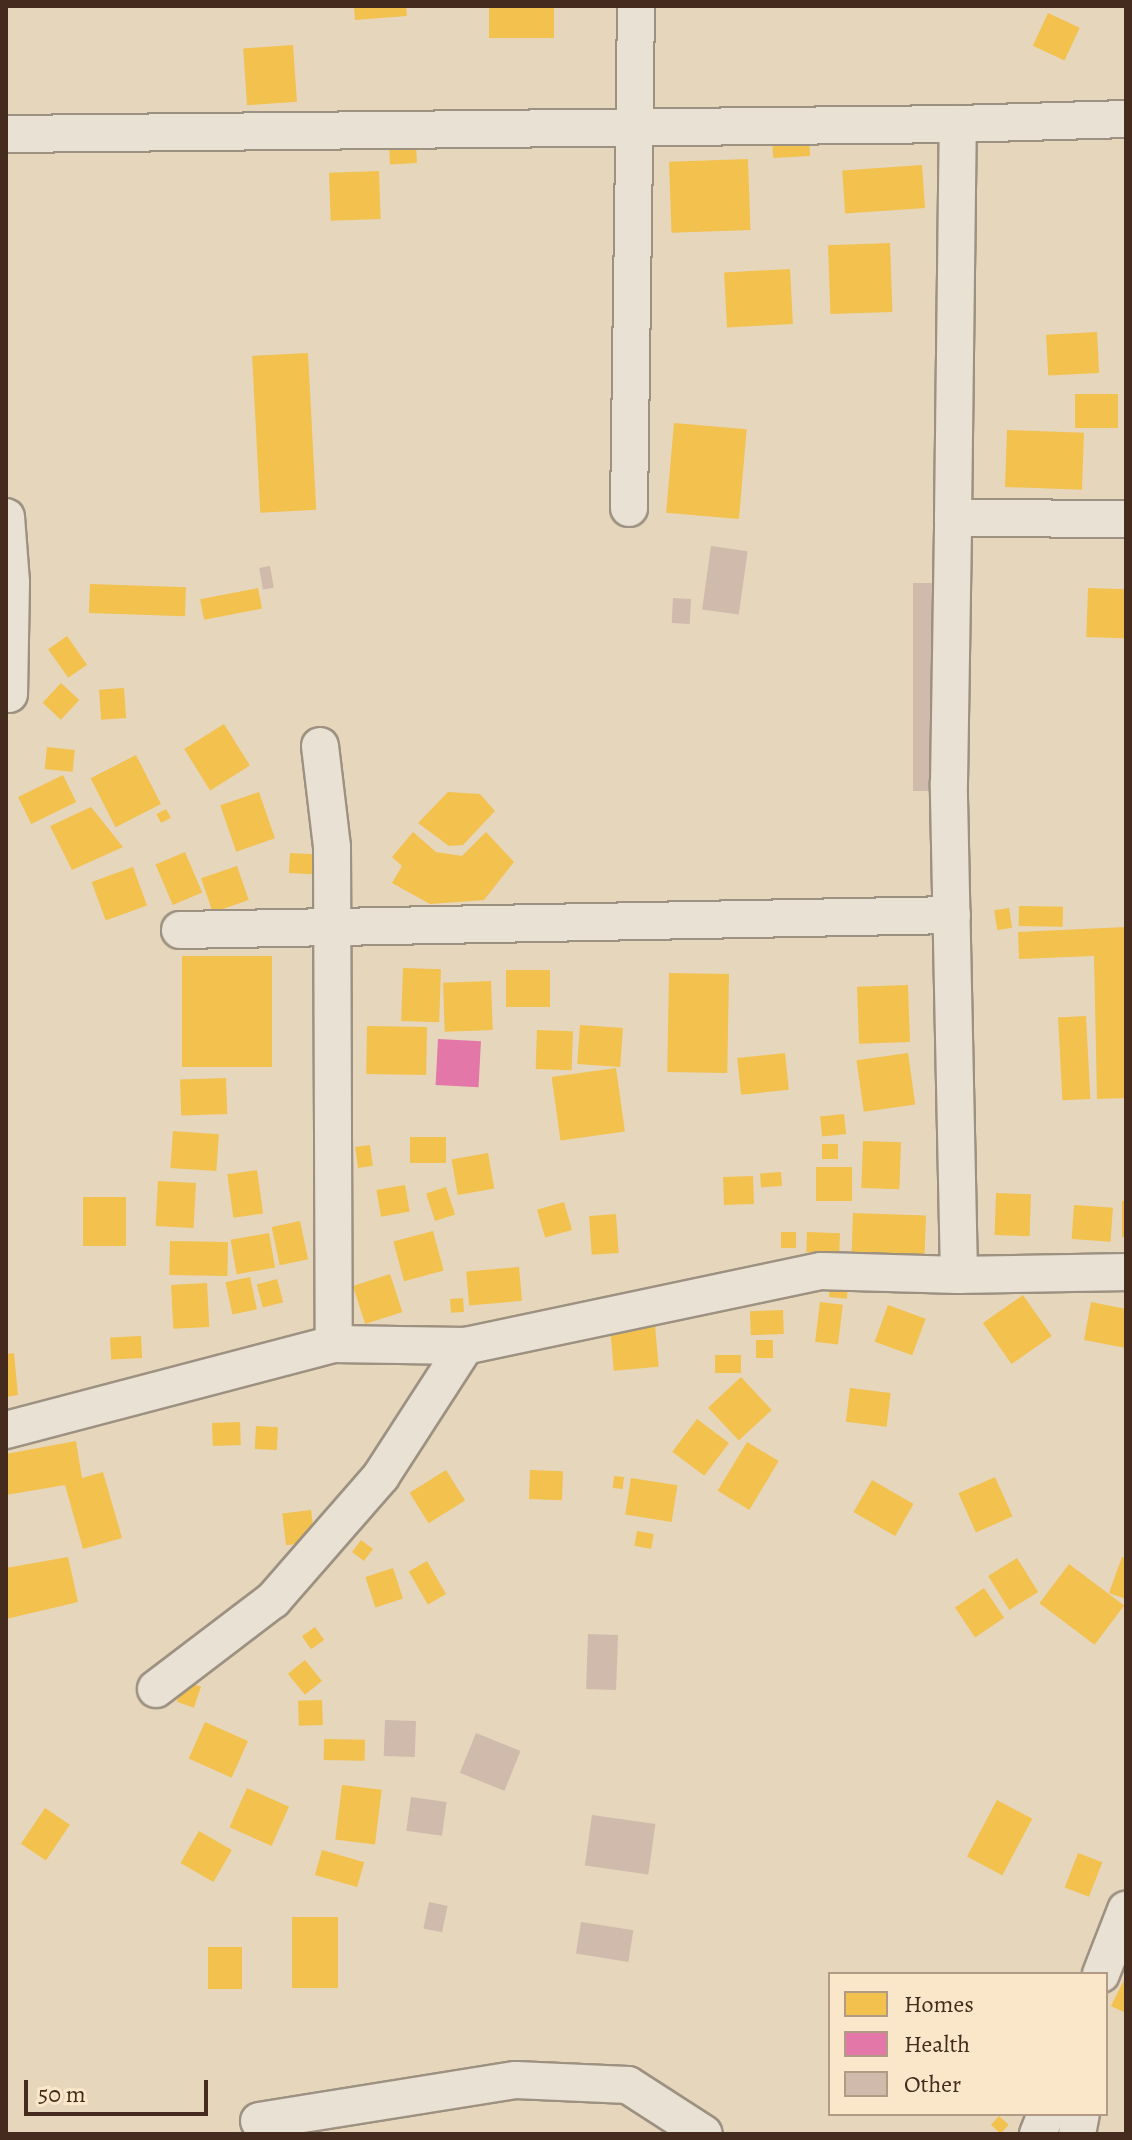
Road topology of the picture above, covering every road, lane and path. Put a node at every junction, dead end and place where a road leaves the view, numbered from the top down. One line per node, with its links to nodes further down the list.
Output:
1 (636, 6): 3 (street)
2 (1126, 119): 4 (street)
3 (636, 124): 4 (street); 5 (street); 6 (street)
4 (958, 124): 8 (street)
5 (6, 134)
6 (629, 508)
7 (6, 517): 10 (street)
8 (953, 518): 9 (street); 12 (street)
9 (1126, 519)
10 (9, 694)
11 (320, 746): 13 (street)
12 (952, 915): 13 (street); 16 (street)
13 (330, 929): 14 (street); 17 (street)
14 (180, 930)
15 (1126, 1272): 16 (street)
16 (959, 1275): 18 (street)
17 (334, 1344): 18 (street); 19 (street)
18 (465, 1346): 20 (street)
19 (6, 1430)
20 (156, 1689)
21 (1126, 1910): 22 (street)
22 (1102, 1972)
23 (259, 2121): 24 (street)
24 (704, 2134)

